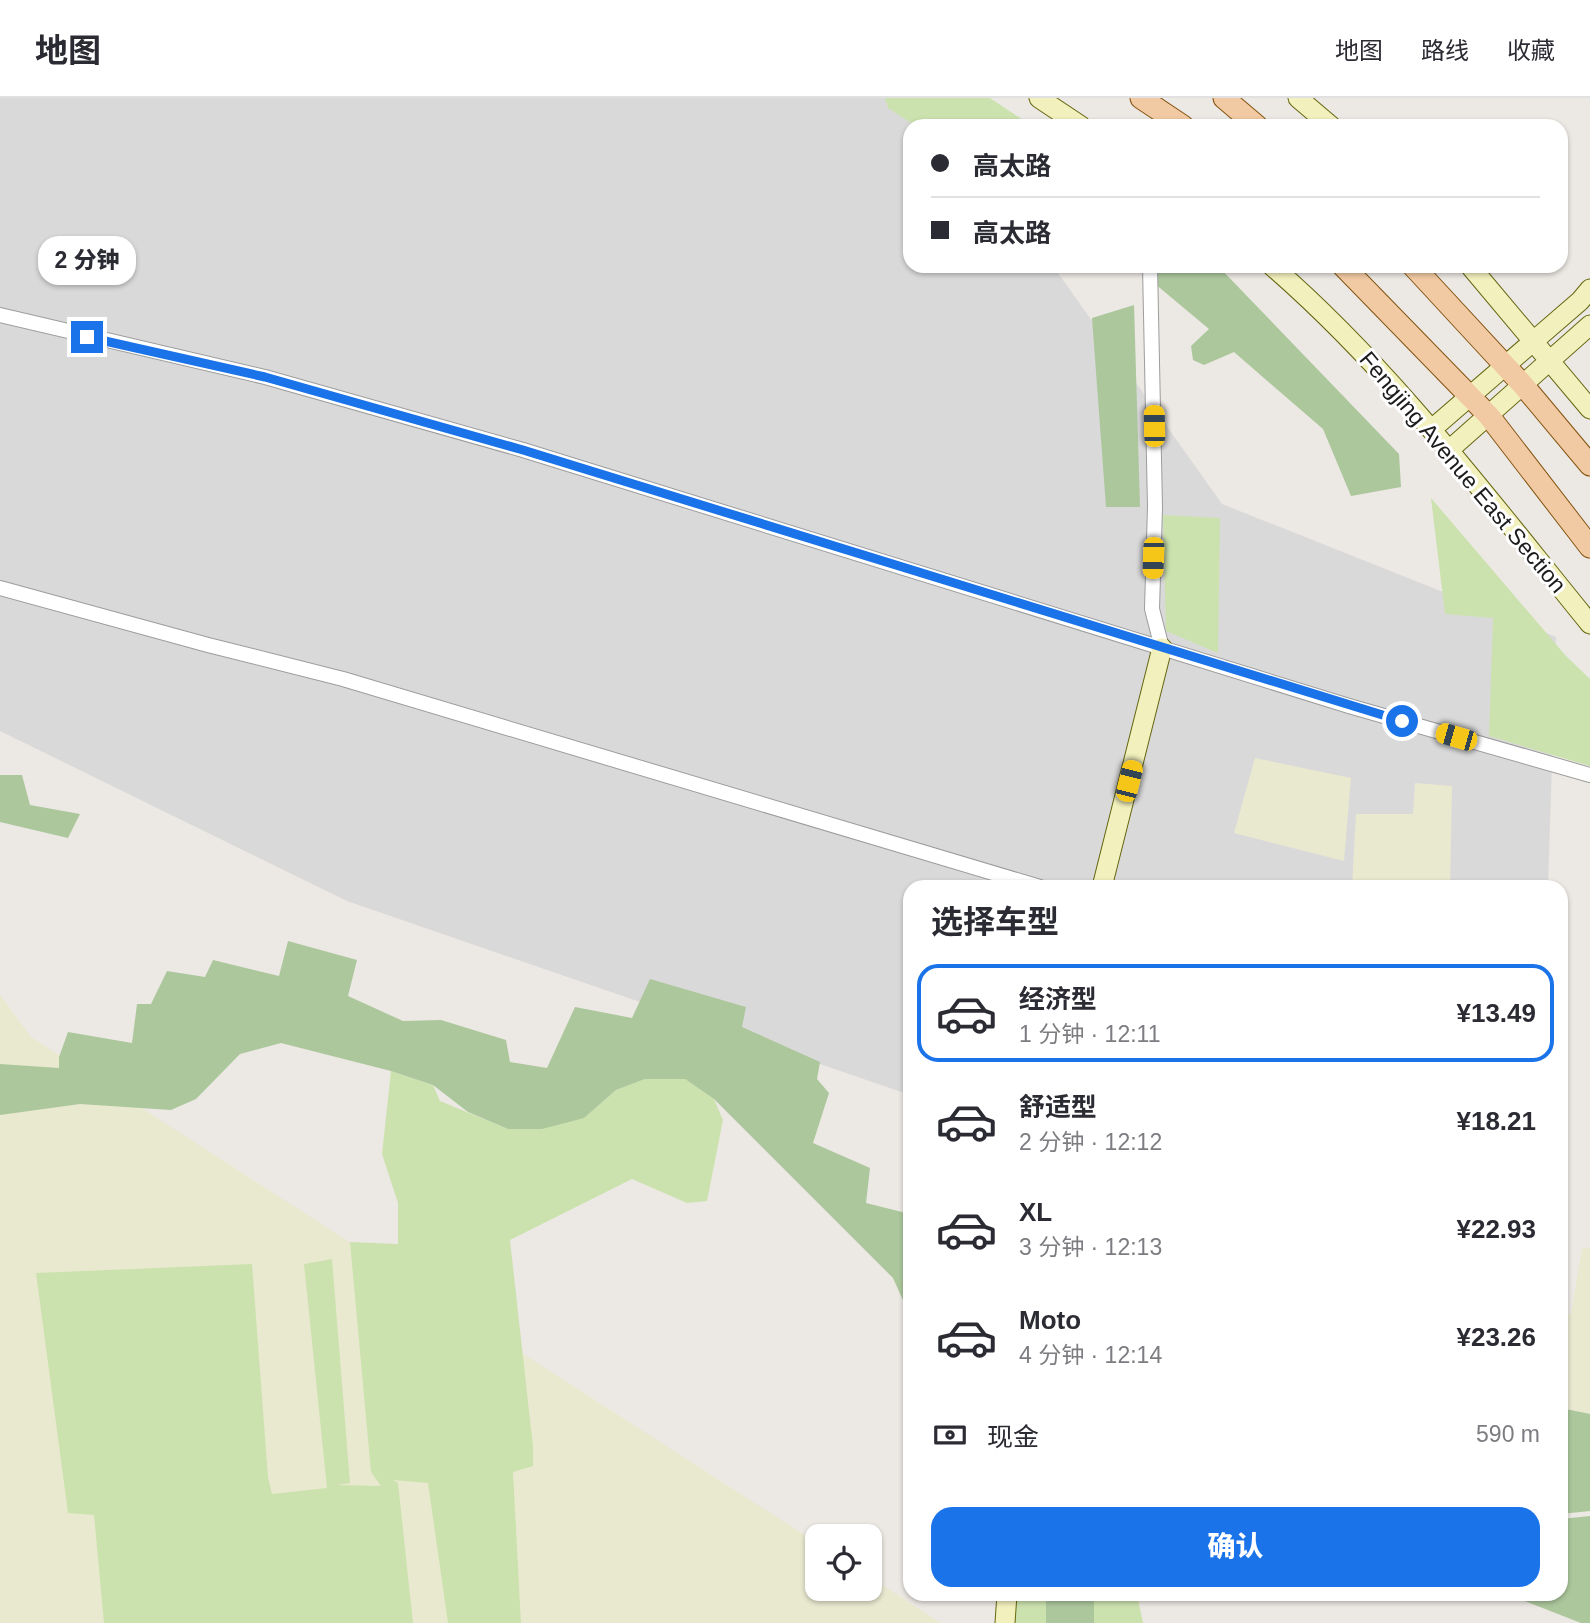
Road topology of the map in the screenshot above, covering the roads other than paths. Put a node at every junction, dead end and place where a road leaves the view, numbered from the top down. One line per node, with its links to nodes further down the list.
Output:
1 (1039, 98): 5 (street)
2 (1141, 98): 6 (main road)
3 (1223, 98): 7 (main road)
4 (1298, 98): 8 (street)
5 (1070, 119)
6 (1172, 119)
7 (1248, 119)
8 (1323, 119)
9 (1150, 273): 30 (street)
10 (1280, 273): 24 (street, Fengjing Avenue East Section)
11 (1350, 273): 21 (main road, Fengjing Avenue East Section)
12 (1419, 273): 19 (main road)
13 (1476, 273): 17 (street)
14 (1590, 289): 17 (street)
15 (0, 315): 30 (street)
16 (1590, 325): 18 (street)
17 (1534, 341): 18 (street); 19 (street)
18 (1551, 360): 20 (street); 22 (street)
19 (1505, 366): 20 (main road); 21 (street)
20 (1523, 385): 23 (street); 26 (main road)
21 (1469, 396): 23 (main road, Fengjing Avenue East Section); 24 (street)
22 (1590, 410)
23 (1489, 416): 25 (street); 27 (main road, Fengjing Avenue East Section)
24 (1432, 429): 25 (street, Fengjing Avenue East Section)
25 (1448, 451): 29 (street, Fengjing Avenue East Section)
26 (1590, 465)
27 (1590, 547)
28 (0, 588): 32 (street)
29 (1590, 624)
30 (1162, 648): 31 (street); 33 (street)
31 (1590, 775)
32 (1017, 880)
33 (1104, 880)
34 (1007, 1601): 35 (street)
35 (1005, 1623)

